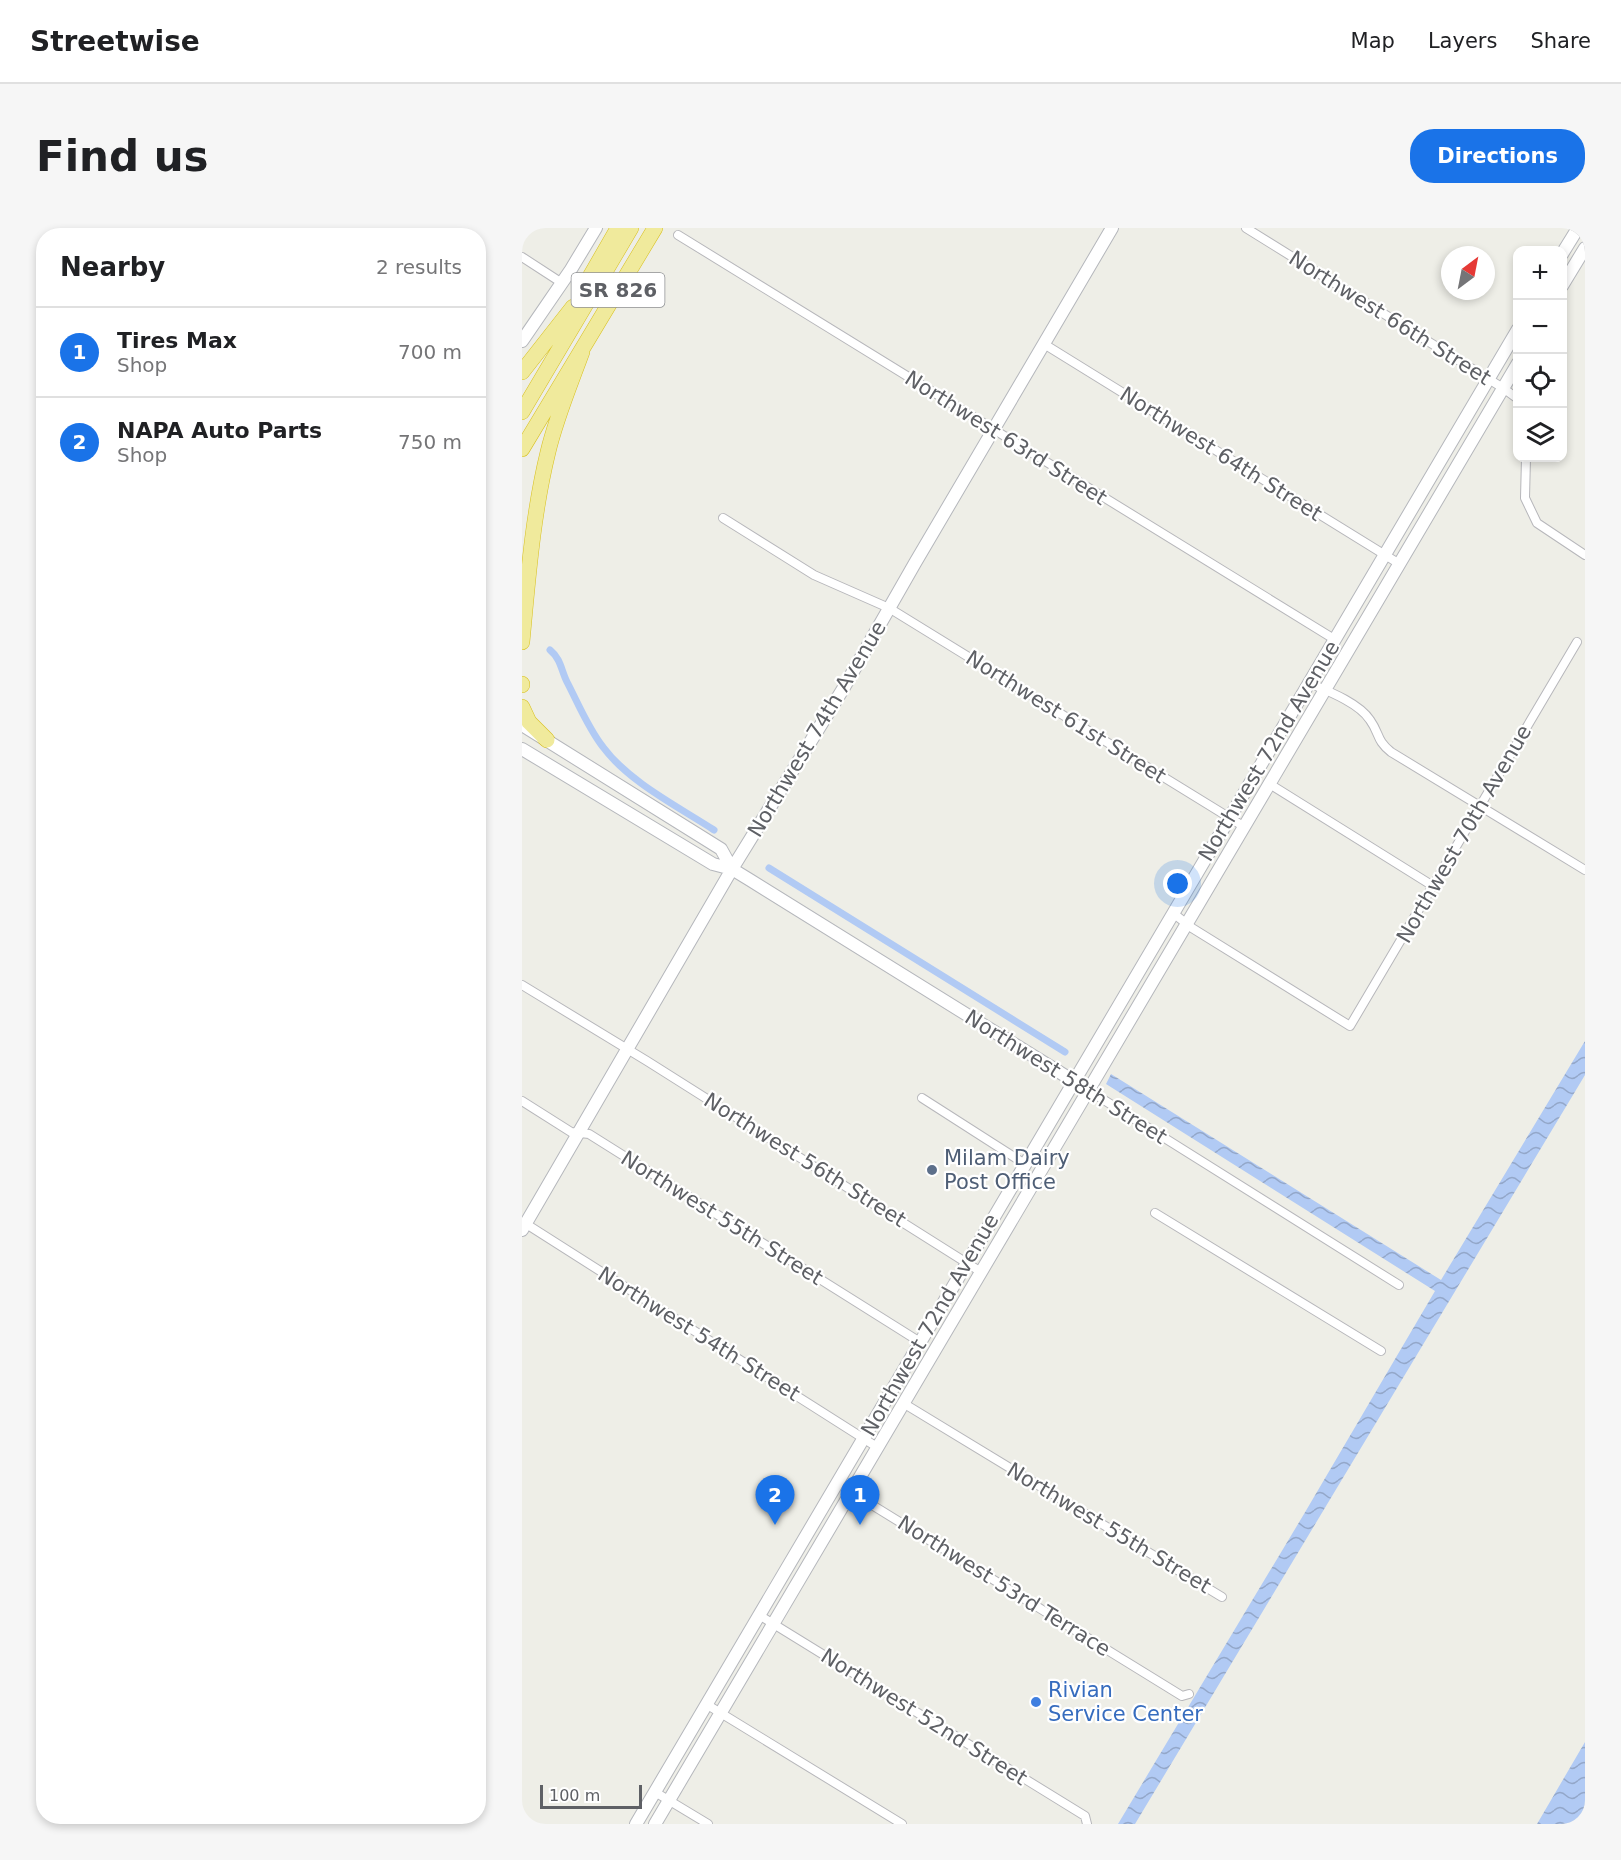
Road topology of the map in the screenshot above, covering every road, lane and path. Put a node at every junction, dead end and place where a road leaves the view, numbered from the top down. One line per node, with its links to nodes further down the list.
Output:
1 (596, 228): 14 (main road)
2 (618, 228): 15 (highway, SR 826)
3 (631, 228): 26 (highway)
4 (645, 228): 28 (highway)
5 (655, 228): 19 (highway, SR 826)
6 (1112, 228): 18 (main road, Northwest 74th Avenue)
7 (1246, 228): 22 (street, Northwest 66th Street)
8 (1578, 228): 10 (main road)
9 (678, 235): 27 (street, Northwest 63rd Street)
10 (1567, 247)
11 (1585, 248): 13 (main road)
12 (522, 257): 14 (street)
13 (1567, 279)
14 (562, 283): 17 (main road)
15 (573, 306): 21 (highway); 25 (highway, SR 826)
16 (1513, 337): 22 (main road, Northwest 72nd Avenue)
17 (522, 341)
18 (1044, 344): 27 (main road, Northwest 74th Avenue); 32 (street, Northwest 64th Street)
19 (582, 352): 29 (highway, SR 826); 37 (highway)
20 (1513, 371): 23 (main road, Northwest 72nd Avenue)
21 (522, 372)
22 (1488, 379): 23 (street, Northwest 66th Street); 32 (main road, Northwest 72nd Avenue)
23 (1503, 388): 24 (street, Northwest 66th Street); 34 (main road, Northwest 72nd Avenue)
24 (1513, 395)
25 (522, 397)
26 (522, 412)
27 (994, 430): 35 (main road, Northwest 74th Avenue); 36 (street, Northwest 63rd Street)
28 (522, 437)
29 (522, 449)
30 (1526, 462): 33 (street)
31 (723, 518): 35 (street, Northwest 61st Street)
32 (1384, 555): 34 (street, Northwest 64th Street); 36 (main road, Northwest 72nd Avenue)
33 (1585, 555)
34 (1398, 563): 40 (main road, Northwest 72nd Avenue)
35 (889, 608): 47 (street, Northwest 61st Street); 49 (main road, Northwest 74th Avenue)
36 (1335, 639): 39 (main road, Northwest 72nd Avenue)
37 (522, 642)
38 (1577, 642): 46 (street, Northwest 70th Avenue)
39 (1309, 683): 40 (street); 47 (main road, Northwest 72nd Avenue)
40 (1324, 690): 45 (main road, Northwest 72nd Avenue); 46 (street)
41 (522, 707): 43 (highway)
42 (522, 725): 43 (main road, Northwest 58th Street)
43 (547, 741): 49 (main road, Northwest 58th Street)
44 (522, 749): 49 (main road, Northwest 58th Street)
45 (1268, 783): 48 (main road, Northwest 72nd Avenue); 51 (street)
46 (1481, 806): 50 (street); 51 (street, Northwest 70th Avenue)
47 (1229, 817): 48 (street, Northwest 61st Street); 52 (main road, Northwest 72nd Avenue)
48 (1243, 826): 53 (main road, Northwest 72nd Avenue)
49 (732, 869): 55 (main road, Northwest 74th Avenue); 56 (main road, Northwest 58th Street)
50 (1585, 870)
51 (1433, 886): 53 (street, Northwest 70th Avenue)
52 (1173, 914): 53 (street); 56 (main road, Northwest 72nd Avenue)
53 (1186, 923): 57 (main road, Northwest 72nd Avenue)
54 (522, 985): 55 (street, Northwest 56th Street)
55 (628, 1050): 60 (main road, Northwest 74th Avenue); 64 (street, Northwest 56th Street)
56 (1073, 1081): 57 (main road, Northwest 58th Street); 61 (main road, Northwest 72nd Avenue)
57 (1088, 1090): 65 (main road, Northwest 72nd Avenue); 66 (street, Northwest 58th Street)
58 (922, 1098): 61 (street)
59 (522, 1101): 60 (street, Northwest 55th Street)
60 (580, 1132): 63 (main road, Northwest 74th Avenue); 67 (street, Northwest 55th Street)
61 (1025, 1164): 64 (main road, Northwest 72nd Avenue)
62 (1155, 1213): 68 (street)
63 (523, 1225): 70 (street, Northwest 54th Street)
64 (967, 1262): 65 (street, Northwest 56th Street); 67 (main road, Northwest 72nd Avenue)
65 (981, 1272): 69 (main road, Northwest 72nd Avenue)
66 (1399, 1286)
67 (920, 1342): 70 (main road, Northwest 72nd Avenue)
68 (1381, 1351)
69 (903, 1403): 71 (main road, Northwest 72nd Avenue); 73 (street, Northwest 55th Street)
70 (864, 1438): 71 (street, Northwest 54th Street); 74 (main road, Northwest 72nd Avenue)
71 (877, 1447): 72 (main road, Northwest 72nd Avenue)
72 (851, 1492): 75 (main road, Northwest 72nd Avenue); 76 (street, Northwest 53rd Terrace)
73 (1222, 1597)
74 (759, 1615): 75 (street, Northwest 52nd Street); 77 (main road, Northwest 72nd Avenue)
75 (773, 1624): 78 (main road, Northwest 72nd Avenue); 81 (street, Northwest 52nd Street)
76 (1189, 1694)
77 (706, 1704): 78 (street); 79 (main road, Northwest 72nd Avenue)
78 (721, 1713): 80 (main road, Northwest 72nd Avenue); 85 (street)
79 (655, 1792): 80 (street); 82 (main road, Northwest 72nd Avenue)
80 (669, 1800): 83 (main road, Northwest 72nd Avenue); 84 (street)
81 (1087, 1822)
82 (636, 1824)
83 (655, 1824)
84 (708, 1824)
85 (902, 1824)

